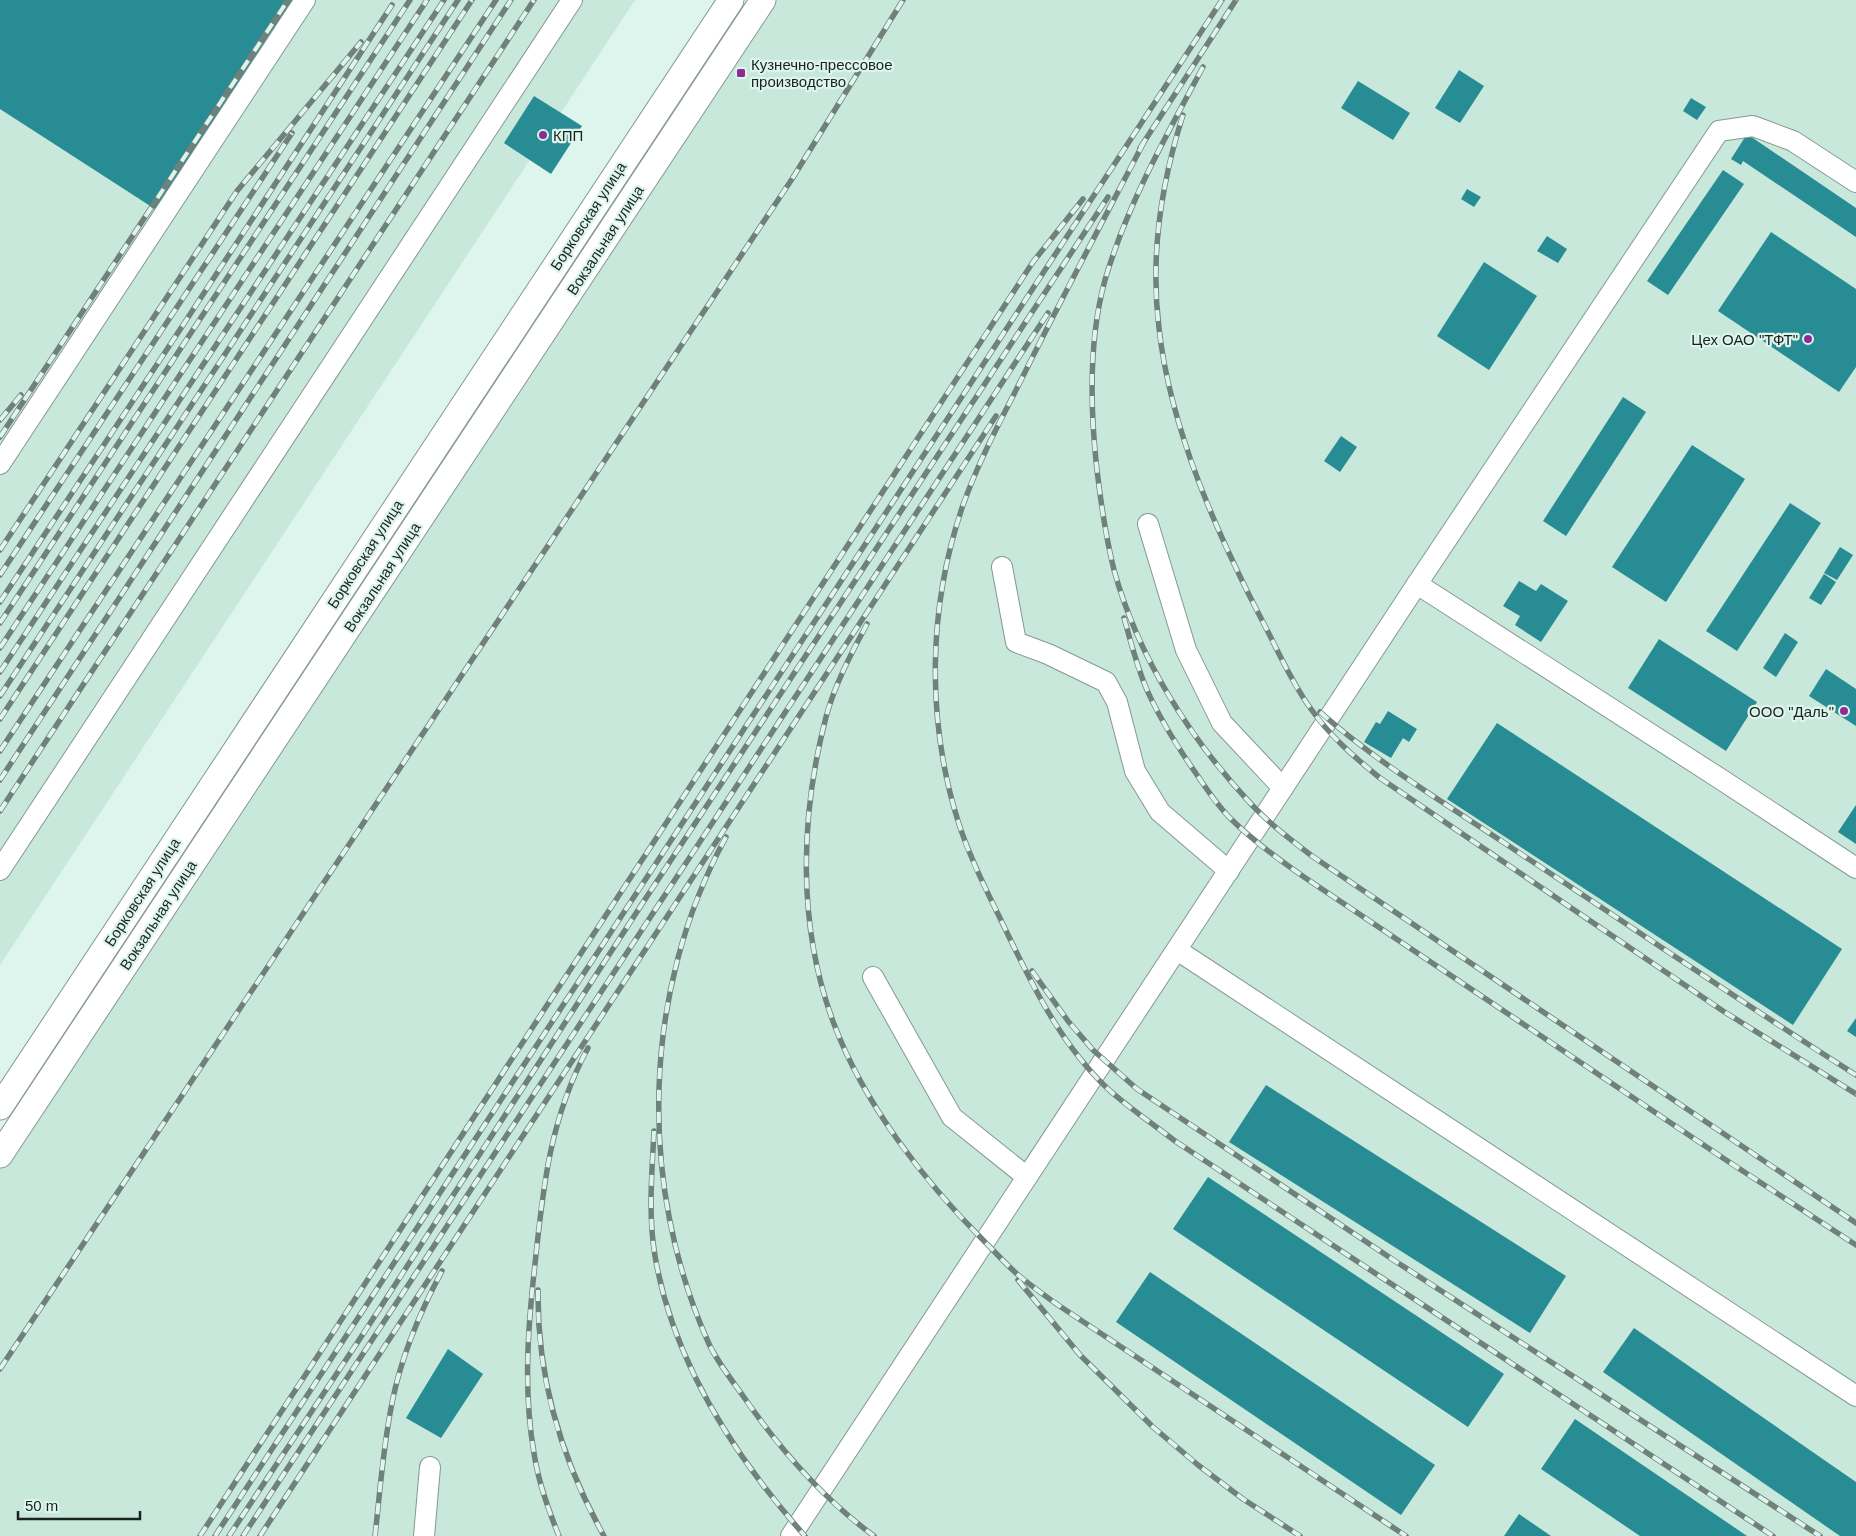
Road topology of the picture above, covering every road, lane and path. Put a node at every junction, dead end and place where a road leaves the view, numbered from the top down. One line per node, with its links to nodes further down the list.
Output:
1 (305, 0): 6 (lane)
2 (572, 0): 12 (lane)
3 (731, 0): 16 (main road, Борковская улица)
4 (763, 0): 17 (main road, Вокзальная улица)
5 (1856, 182): 9 (lane)
6 (0, 464)
7 (1148, 524): 10 (lane)
8 (1002, 567): 13 (lane)
9 (1417, 584): 10 (lane); 11 (lane)
10 (1283, 788): 13 (lane)
11 (1856, 868)
12 (0, 870)
13 (1229, 871): 14 (lane)
14 (1177, 950): 18 (lane); 19 (lane)
15 (873, 977): 18 (lane)
16 (0, 1107)
17 (0, 1155)
18 (1027, 1177): 22 (lane)
19 (1856, 1396)
20 (430, 1467): 21 (lane)
21 (424, 1536)
22 (791, 1536)

